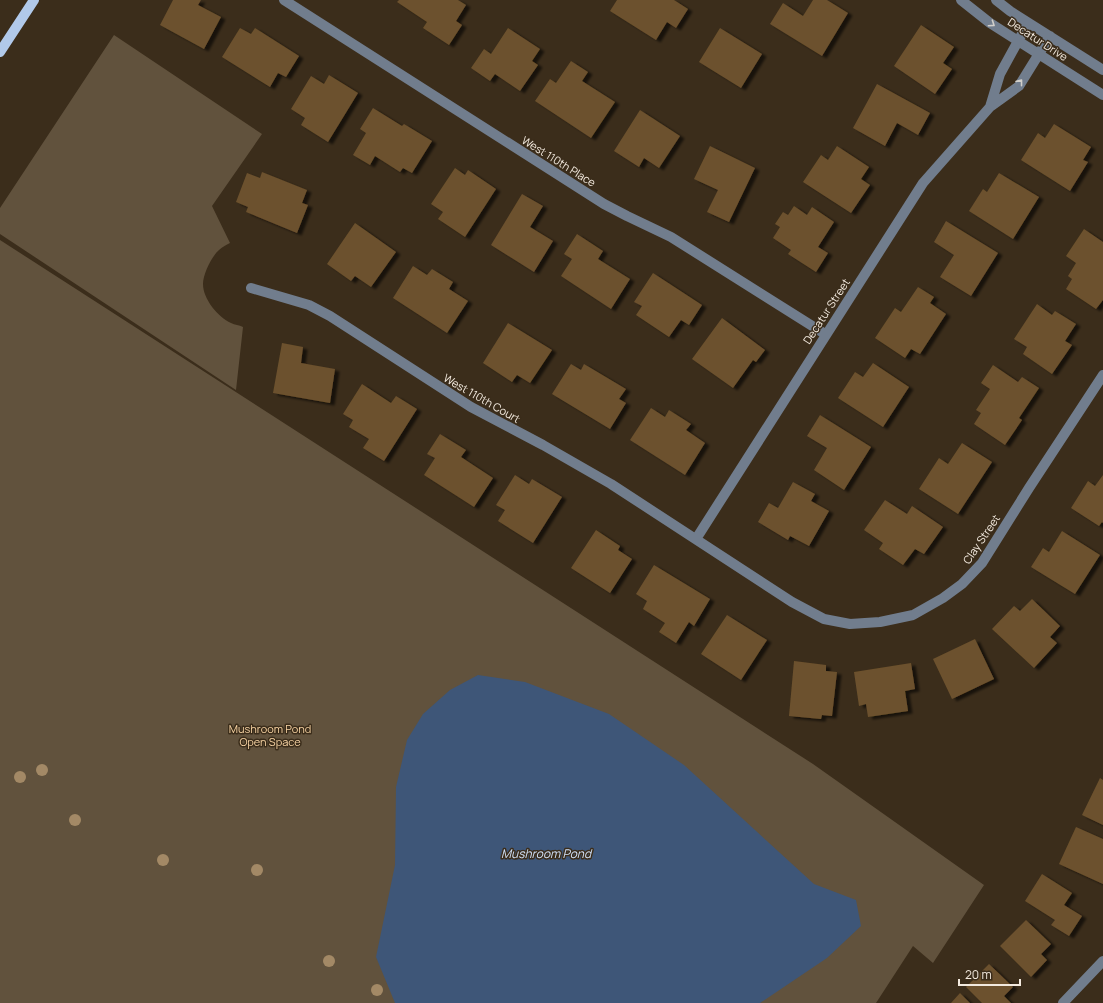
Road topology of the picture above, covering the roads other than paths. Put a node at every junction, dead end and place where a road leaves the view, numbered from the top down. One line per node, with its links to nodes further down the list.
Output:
1 (34, 0): 8 (main road)
2 (284, 0): 14 (street, West 110th Place)
3 (961, 0): 7 (street, Decatur Drive, one-way to 7)
4 (996, 0): 5 (street, Decatur Drive)
5 (1028, 23): 6 (street, Decatur Drive); 7 (street, Decatur Street)
6 (1050, 36): 9 (street, Decatur Street); 10 (street, Decatur Drive)
7 (1018, 40): 9 (street, Decatur Drive); 12 (street, Decatur Street)
8 (0, 52)
9 (1039, 54): 11 (street, Decatur Drive); 12 (street, Decatur Street, one-way to 9)
10 (1103, 70)
11 (1103, 95)
12 (990, 107): 14 (street, Decatur Street)
13 (251, 288): 16 (street, West 110th Court)
14 (825, 334): 16 (street, Decatur Street)
15 (1103, 375): 16 (street, Clay Street)
16 (696, 540)
17 (1103, 961): 18 (street)
18 (1063, 1003)

